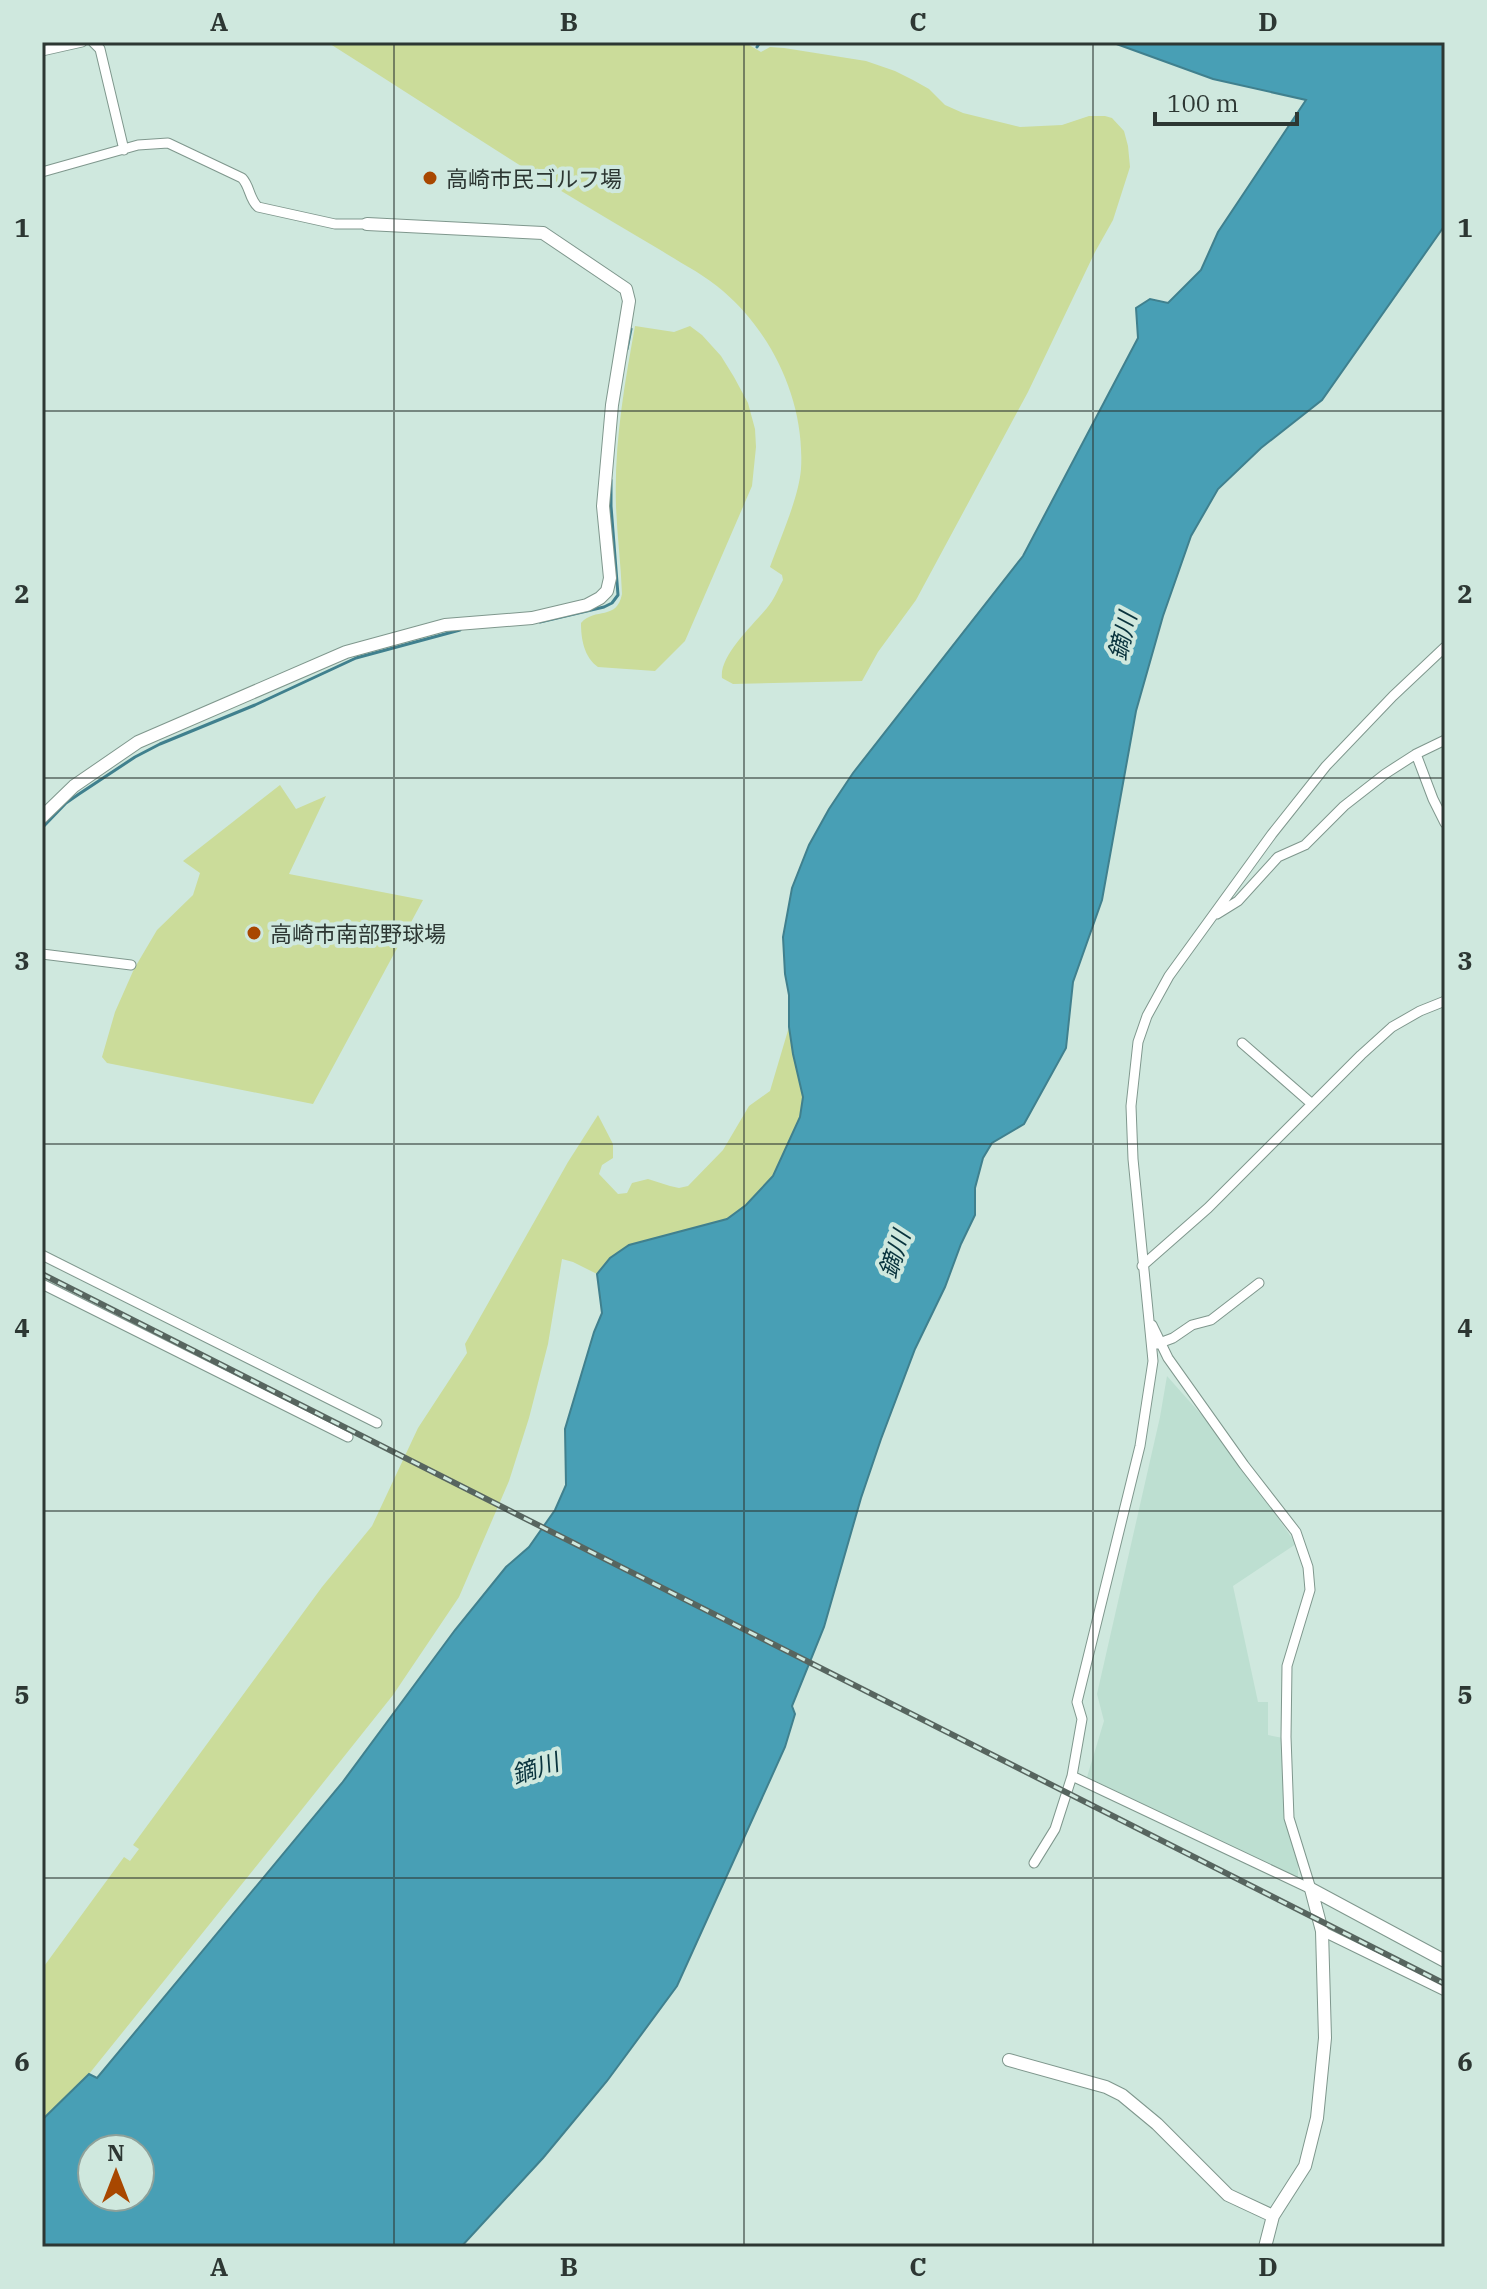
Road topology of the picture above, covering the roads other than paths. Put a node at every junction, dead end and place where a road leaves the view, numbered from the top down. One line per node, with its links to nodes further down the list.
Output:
1 (82, 42): 3 (street)
2 (93, 42): 4 (street)
3 (42, 51)
4 (124, 150): 5 (street); 6 (street)
5 (42, 172)
6 (367, 224): 10 (street)
7 (1445, 647): 12 (street)
8 (1445, 740): 9 (street)
9 (1416, 754): 11 (street); 12 (street)
10 (42, 817)
11 (1445, 823)
12 (1214, 915): 19 (street)
13 (42, 954): 14 (street)
14 (131, 965)
15 (1445, 1001): 17 (street)
16 (1242, 1043): 17 (street)
17 (1312, 1104): 19 (street)
18 (42, 1255): 23 (street)
19 (1142, 1266): 22 (street)
20 (1259, 1283): 22 (street)
21 (42, 1284): 24 (street)
22 (1156, 1344): 25 (street); 27 (street)
23 (377, 1423)
24 (348, 1437)
25 (1072, 1776): 26 (street); 27 (street)
26 (1034, 1863)
27 (1311, 1889): 28 (street); 29 (street)
28 (1322, 1931): 30 (street); 32 (street)
29 (1445, 1961)
30 (1445, 1991)
31 (1009, 2060): 32 (street)
32 (1273, 2216): 33 (street)
33 (1265, 2247)

